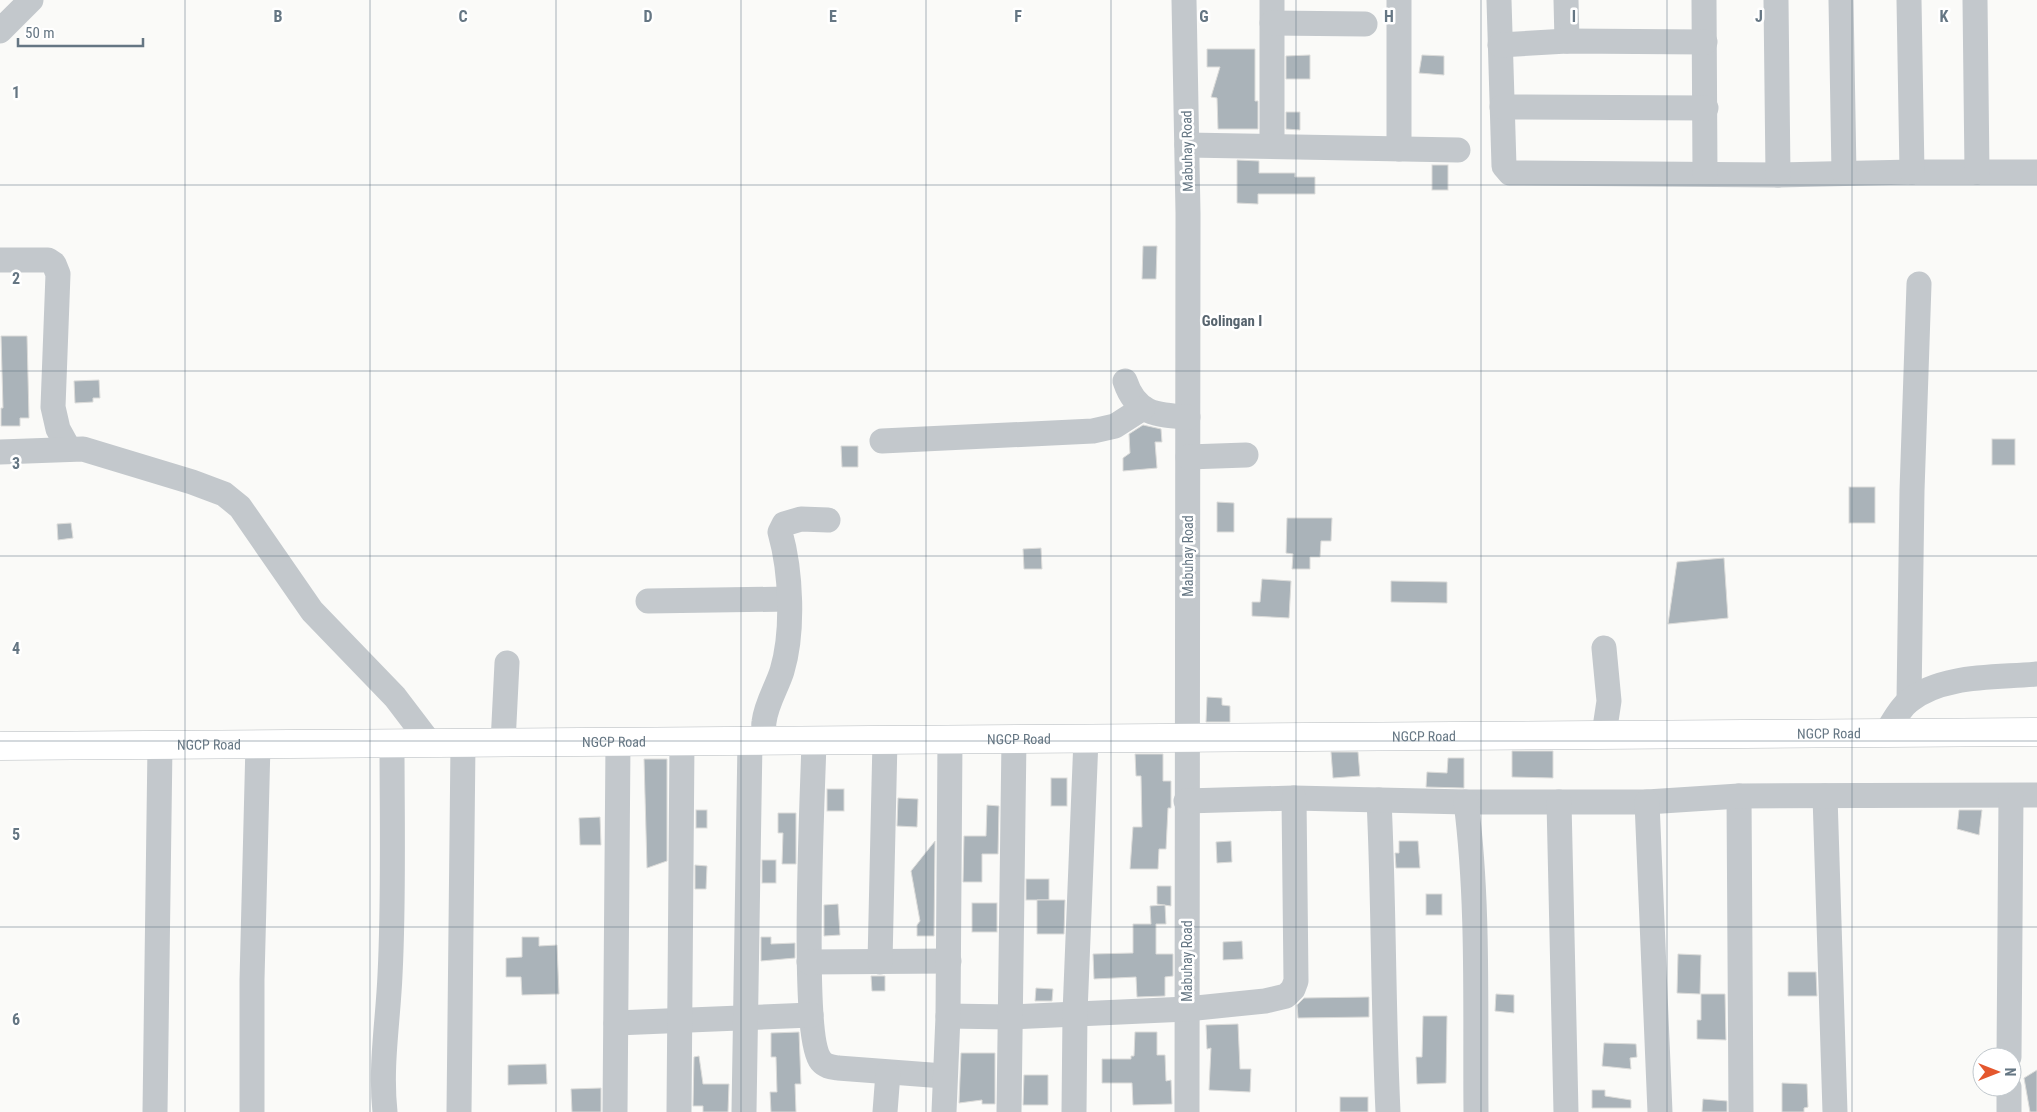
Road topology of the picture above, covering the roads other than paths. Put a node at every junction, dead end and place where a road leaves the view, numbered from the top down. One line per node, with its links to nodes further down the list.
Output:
1 (31, 0): 13 (street)
2 (1184, 0): 19 (street, Mabuhay Road)
3 (1399, 0): 21 (street)
4 (1499, 0): 16 (street)
5 (1566, 0): 14 (street)
6 (1704, 0): 15 (street)
7 (1776, 0): 28 (street)
8 (1842, 0): 27 (street)
9 (1909, 0): 23 (street)
10 (1975, 0): 24 (street)
11 (1272, 11): 12 (street); 20 (street)
12 (1365, 24)
13 (0, 31)
14 (1567, 41): 15 (street); 16 (street)
15 (1705, 42): 18 (street)
16 (1500, 45): 17 (street)
17 (1502, 107): 18 (street); 26 (street)
18 (1706, 108): 26 (street)
19 (1188, 145): 20 (street); 33 (street, Mabuhay Road)
20 (1272, 145): 21 (street)
21 (1399, 149): 22 (street)
22 (1458, 150)
23 (1912, 172): 24 (street); 27 (street)
24 (1977, 172): 25 (street)
25 (2037, 172)
26 (1705, 173): 28 (street)
27 (1844, 173): 28 (street)
28 (1778, 174)
29 (0, 260): 35 (street)
30 (1919, 284): 45 (street)
31 (1125, 381): 32 (street)
32 (1143, 408): 33 (street); 34 (street)
33 (1188, 417): 38 (street, Mabuhay Road)
34 (882, 440)
35 (69, 449): 36 (street); 59 (street)
36 (0, 452)
37 (1246, 455): 38 (street)
38 (1188, 458): 49 (street, Mabuhay Road)
39 (828, 520): 40 (street)
40 (789, 599): 41 (street); 54 (street)
41 (648, 601)
42 (1604, 648): 48 (street)
43 (507, 663): 61 (street)
44 (2036, 672): 45 (street)
45 (1909, 701): 47 (street)
46 (2037, 732): 47 (main road, NGCP Road)
47 (1886, 733): 48 (main road, NGCP Road)
48 (1604, 734): 49 (main road, NGCP Road)
49 (1187, 738): 51 (main road, NGCP Road); 71 (street, Mabuhay Road)
50 (1014, 739): 51 (main road, NGCP Road); 53 (main road, NGCP Road); 82 (street)
51 (1086, 739): 79 (street)
52 (885, 740): 53 (main road, NGCP Road); 55 (main road, NGCP Road); 77 (street)
53 (950, 740): 75 (street)
54 (758, 741): 55 (main road, NGCP Road); 57 (main road, NGCP Road); 83 (street)
55 (814, 741): 76 (street)
56 (618, 742): 57 (main road, NGCP Road); 61 (main road, NGCP Road); 85 (street)
57 (682, 742): 84 (street)
58 (392, 743): 59 (main road, NGCP Road); 62 (main road, NGCP Road); 92 (street)
59 (430, 743): 60 (main road, NGCP Road)
60 (463, 743): 61 (main road, NGCP Road); 93 (street)
61 (503, 743)
62 (258, 744): 63 (main road, NGCP Road); 91 (street)
63 (160, 745): 64 (main road, NGCP Road); 90 (street)
64 (0, 746)
65 (2037, 795): 68 (street)
66 (1739, 796): 67 (street); 74 (street); 106 (street)
67 (1825, 796): 68 (street); 107 (street)
68 (2011, 796): 86 (street)
69 (1294, 798): 70 (street); 71 (street); 78 (street)
70 (1379, 800): 72 (street); 102 (street)
71 (1186, 801): 78 (street, Mabuhay Road)
72 (1466, 802): 73 (street); 103 (street)
73 (1560, 802): 74 (street); 104 (street)
74 (1647, 802): 105 (street)
75 (949, 960): 77 (street); 81 (street)
76 (809, 962): 77 (street); 80 (street)
77 (880, 962)
78 (1187, 1009): 79 (street); 101 (street, Mabuhay Road)
79 (1075, 1013): 82 (street); 100 (street)
80 (811, 1015): 83 (street); 87 (street)
81 (948, 1016): 82 (street); 88 (street)
82 (1010, 1017): 99 (street)
83 (747, 1018): 84 (street); 96 (street)
84 (680, 1022): 85 (street); 95 (street)
85 (616, 1023): 94 (street)
86 (2009, 1047)
87 (888, 1073): 88 (street); 97 (street)
88 (944, 1076): 98 (street)
89 (2009, 1097): 108 (street)
90 (155, 1112)
91 (252, 1112)
92 (385, 1112)
93 (459, 1112)
94 (615, 1112)
95 (679, 1112)
96 (744, 1112)
97 (885, 1112)
98 (944, 1112)
99 (1009, 1112)
100 (1074, 1112)
101 (1187, 1112)
102 (1388, 1112)
103 (1476, 1112)
104 (1566, 1112)
105 (1660, 1112)
106 (1742, 1112)
107 (1836, 1112)
108 (2009, 1112)

